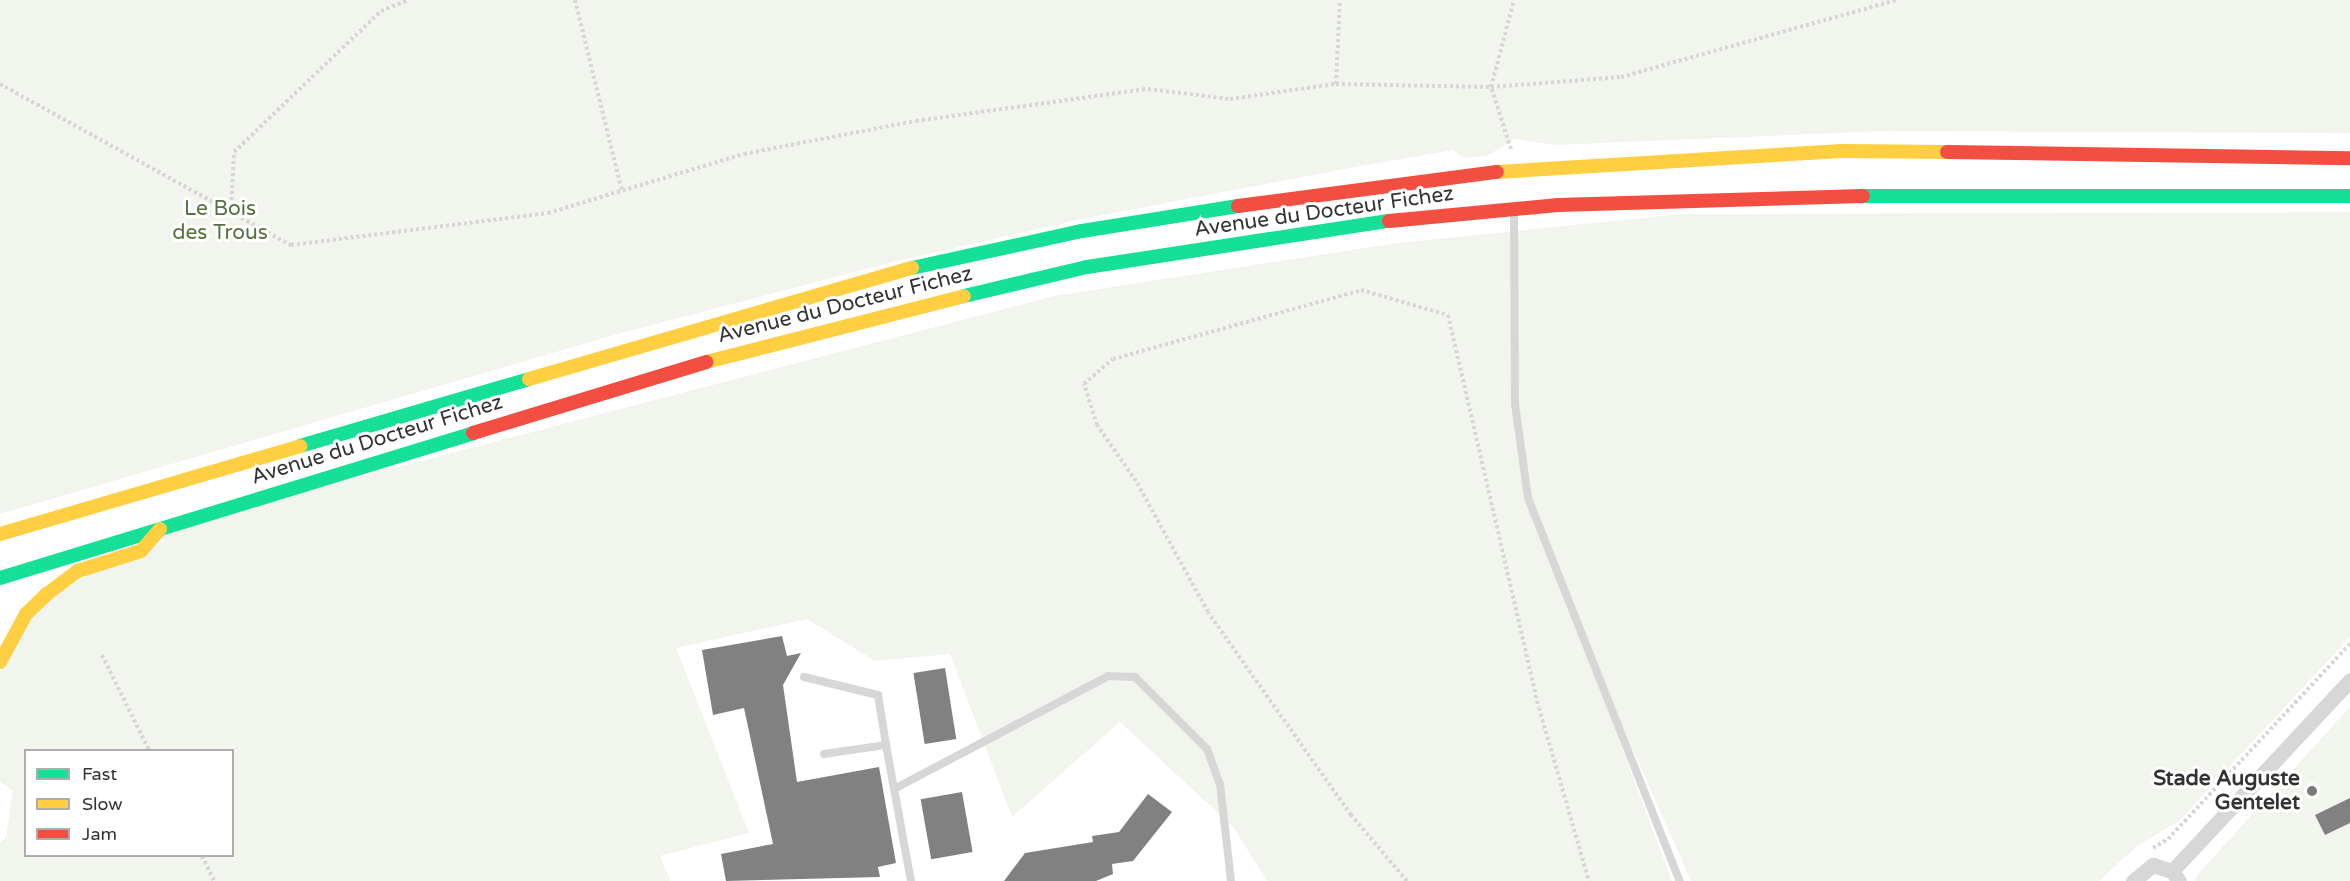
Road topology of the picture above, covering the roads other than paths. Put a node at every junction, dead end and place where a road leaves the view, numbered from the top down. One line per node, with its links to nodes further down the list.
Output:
1 (2350, 158): 5 (main road)
2 (2350, 196): 3 (main road, Avenue du Docteur Fichez)
3 (1514, 208): 4 (main road, Avenue du Docteur Fichez); 16 (lane)
4 (160, 529): 6 (main road, Avenue du Docteur Fichez); 7 (main road)
5 (0, 534)
6 (0, 578)
7 (0, 662)
8 (804, 677): 10 (lane)
9 (2350, 680): 13 (street)
10 (886, 745): 11 (lane); 12 (lane)
11 (824, 754)
12 (894, 789): 14 (lane); 15 (lane)
13 (2175, 876): 17 (street)
14 (911, 881)
15 (1231, 881)
16 (1680, 881)
17 (2133, 881)

